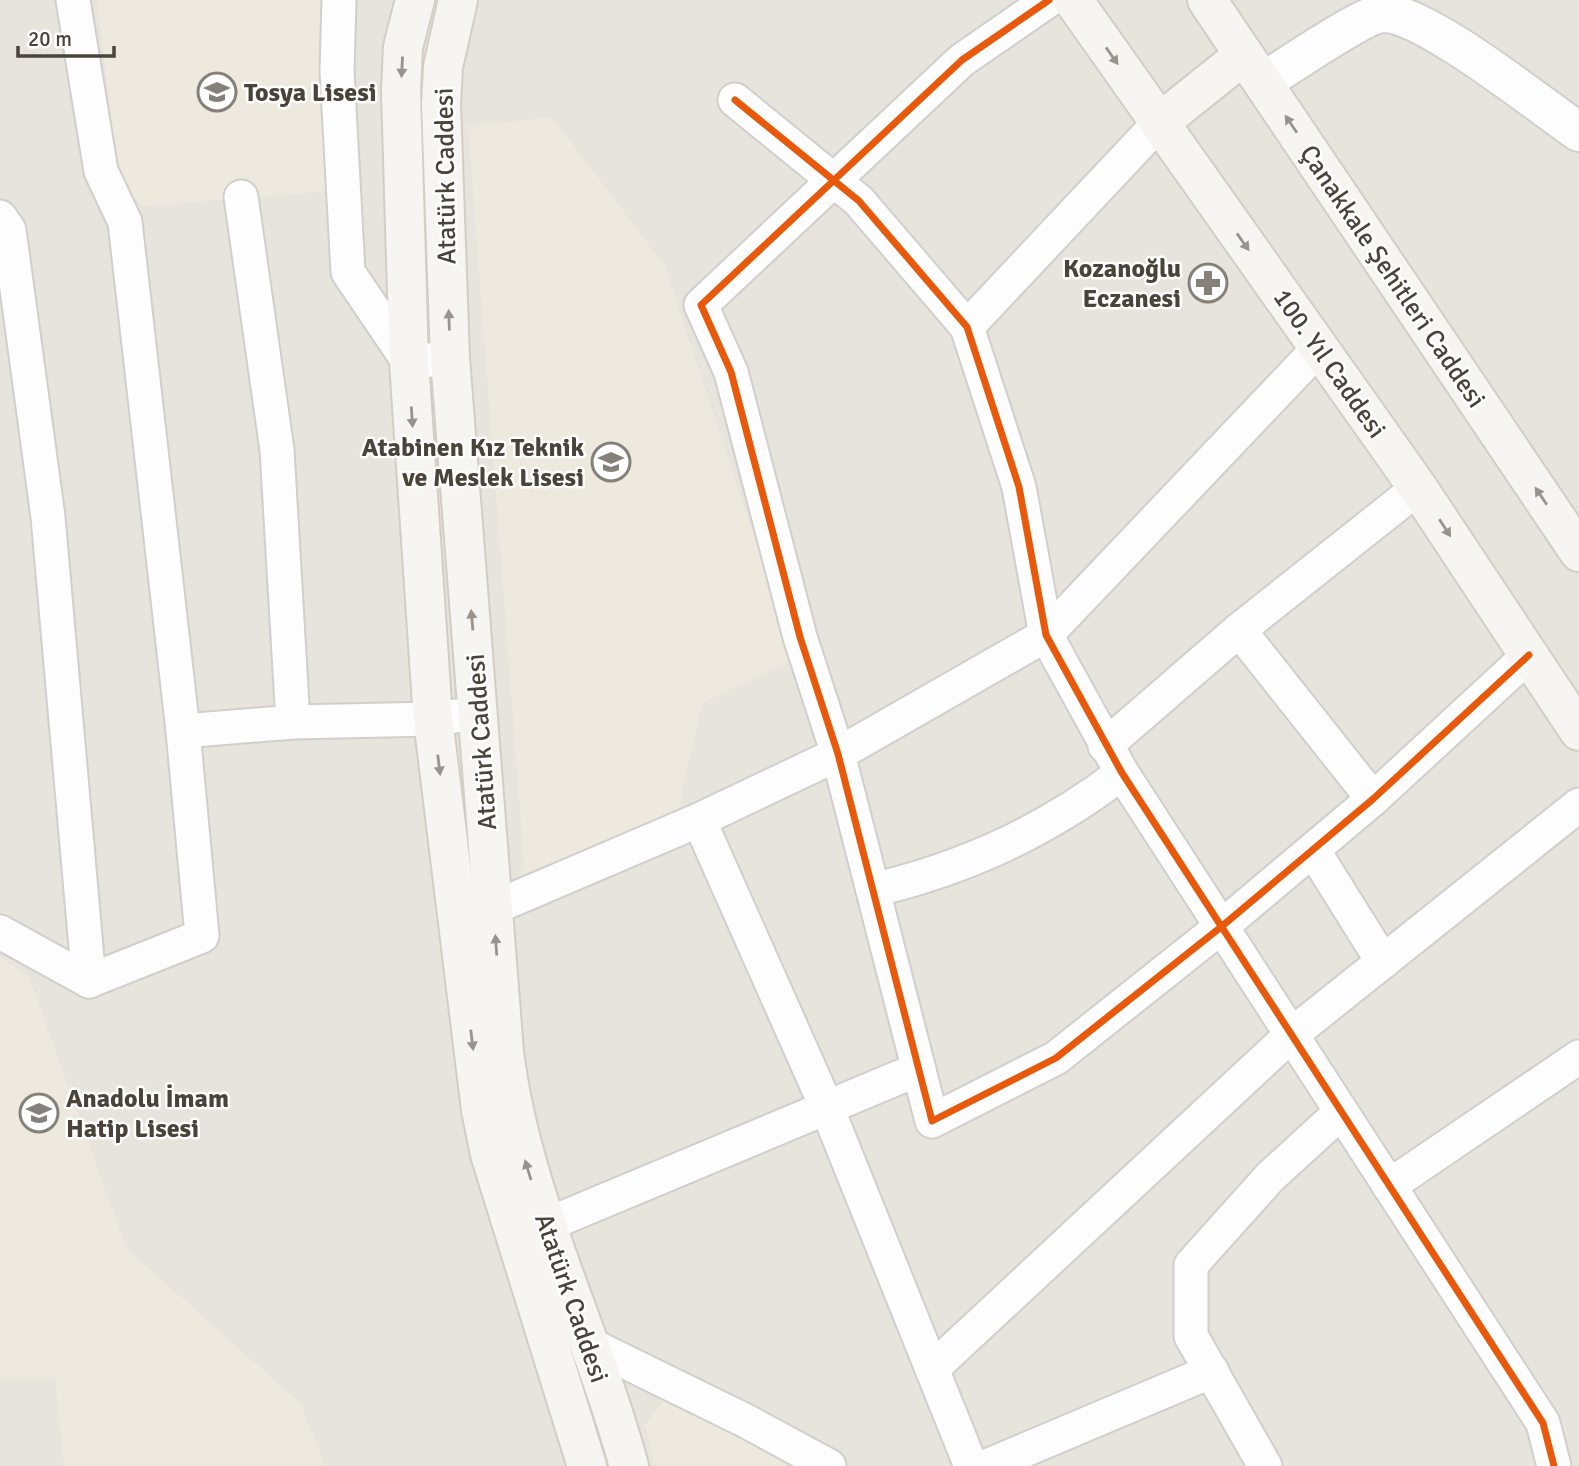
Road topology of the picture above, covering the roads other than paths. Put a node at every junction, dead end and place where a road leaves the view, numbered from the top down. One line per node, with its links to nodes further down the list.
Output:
1 (73, 0): 27 (street)
2 (339, 0): 18 (street)
3 (415, 0): 18 (main road, Atatürk Caddesi, one-way to 18)
4 (458, 0): 17 (main road, Atatürk Caddesi, one-way to 4)
5 (1049, 0): 12 (street)
6 (1073, 0): 10 (main road, 100. Yıl Caddesi, one-way to 10)
7 (1207, 0): 8 (main road, Çanakkale Şehitleri Caddesi)
8 (1253, 69): 10 (main road); 11 (street); 20 (main road, Çanakkale Şehitleri Caddesi, one-way to 8)
9 (736, 100): 12 (street)
10 (1159, 123): 15 (street); 16 (main road, 100. Yıl Caddesi, one-way to 16)
11 (1579, 132)
12 (835, 181): 15 (street); 29 (street)
13 (241, 197): 26 (street)
14 (0, 217): 40 (street)
15 (967, 327): 22 (street)
16 (1319, 348): 19 (main road, 100. Yıl Caddesi); 22 (street)
17 (450, 358): 18 (street); 24 (main road, Atatürk Caddesi, one-way to 17)
18 (409, 362): 25 (main road, Atatürk Caddesi, one-way to 25)
19 (1418, 488): 21 (street); 23 (main road, 100. Yıl Caddesi, one-way to 23)
20 (1579, 552)
21 (1239, 630): 30 (street); 31 (street)
22 (1046, 635): 29 (street); 30 (street)
23 (1528, 655): 28 (main road, 100. Yıl Caddesi); 31 (street)
24 (480, 713): 25 (street); 36 (main road, Atatürk Caddesi)
25 (433, 719): 26 (street); 51 (main road, Atatürk Caddesi, one-way to 51)
26 (293, 722): 27 (street)
27 (183, 731): 40 (street)
28 (1579, 731)
29 (838, 754): 33 (street); 35 (street)
30 (1114, 760): 35 (street); 37 (street)
31 (1373, 799): 34 (street)
32 (1579, 805): 39 (street)
33 (699, 820): 36 (street); 44 (street)
34 (1313, 850): 37 (street); 39 (street)
35 (873, 890): 43 (street)
36 (493, 908): 47 (main road, Atatürk Caddesi, one-way to 36)
37 (1221, 927): 41 (street); 43 (street)
38 (0, 932): 40 (street)
39 (1383, 962): 41 (street)
40 (89, 981)
41 (1291, 1035): 45 (street); 49 (street)
42 (1579, 1057): 46 (street)
43 (919, 1069): 44 (street)
44 (827, 1108): 47 (street); 49 (street)
45 (1341, 1112): 46 (street); 50 (street)
46 (1389, 1186): 57 (street)
47 (546, 1225): 48 (main road, Atatürk Caddesi)
48 (589, 1344): 52 (main road, Atatürk Caddesi); 53 (street)
49 (932, 1368): 54 (street)
50 (1212, 1371): 55 (street); 56 (street)
51 (587, 1466)
52 (629, 1466)
53 (828, 1466)
54 (971, 1466)
55 (987, 1466)
56 (1265, 1466)
57 (1554, 1466)

